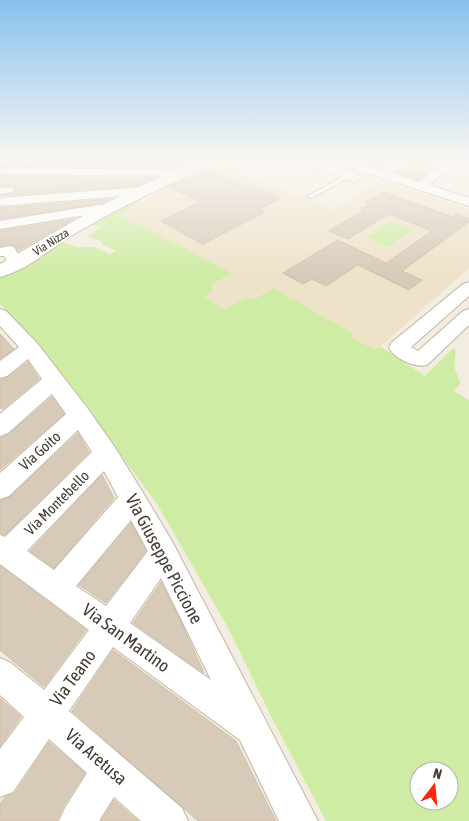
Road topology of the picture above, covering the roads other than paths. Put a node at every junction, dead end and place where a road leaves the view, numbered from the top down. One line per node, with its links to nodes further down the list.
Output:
1 (27, 199): 4 (street)
2 (127, 199): 3 (street, Via Nizza)
3 (124, 201): 5 (street, Via Nizza); 6 (street)
4 (0, 202)
5 (105, 210): 7 (street); 8 (street, Via Nizza)
6 (0, 214)
7 (0, 225)
8 (68, 231): 9 (street); 11 (street, Via Nizza)
9 (0, 238)
10 (0, 252): 11 (street)
11 (16, 265): 12 (street, Via Nizza)
12 (0, 271)
13 (469, 287): 16 (street)
14 (469, 315): 17 (street)
15 (3, 323): 18 (street, Via Giuseppe Piccione)
16 (425, 324): 17 (street); 17 (street)
17 (446, 336)
18 (30, 348): 19 (street); 20 (street, Via Giuseppe Piccione)
19 (0, 371)
20 (54, 380): 21 (street, Via Giuseppe Piccione); 22 (street)
21 (80, 415): 23 (street, Via Giuseppe Piccione); 24 (street, Via Goito)
22 (2, 422)
23 (106, 454): 25 (street, Via Giuseppe Piccione); 26 (street, Via Montebello)
24 (0, 488)
25 (133, 499): 27 (street, Via Giuseppe Piccione); 28 (street)
26 (4, 550): 28 (street, Via San Martino)
27 (163, 552): 29 (street, Via Teano); 32 (street, Via Giuseppe Piccione)
28 (56, 588): 29 (street, Via San Martino)
29 (110, 627): 31 (street, Via Teano); 32 (street, Via San Martino)
30 (0, 674): 31 (street, Via Aretusa)
31 (46, 714): 33 (street, Via Aretusa); 34 (street, Via Teano)
32 (252, 729): 37 (street, Via Giuseppe Piccione)
33 (110, 769): 35 (street); 36 (street, Via Aretusa)
34 (0, 779)
35 (78, 821)
36 (169, 821)
37 (300, 821)

